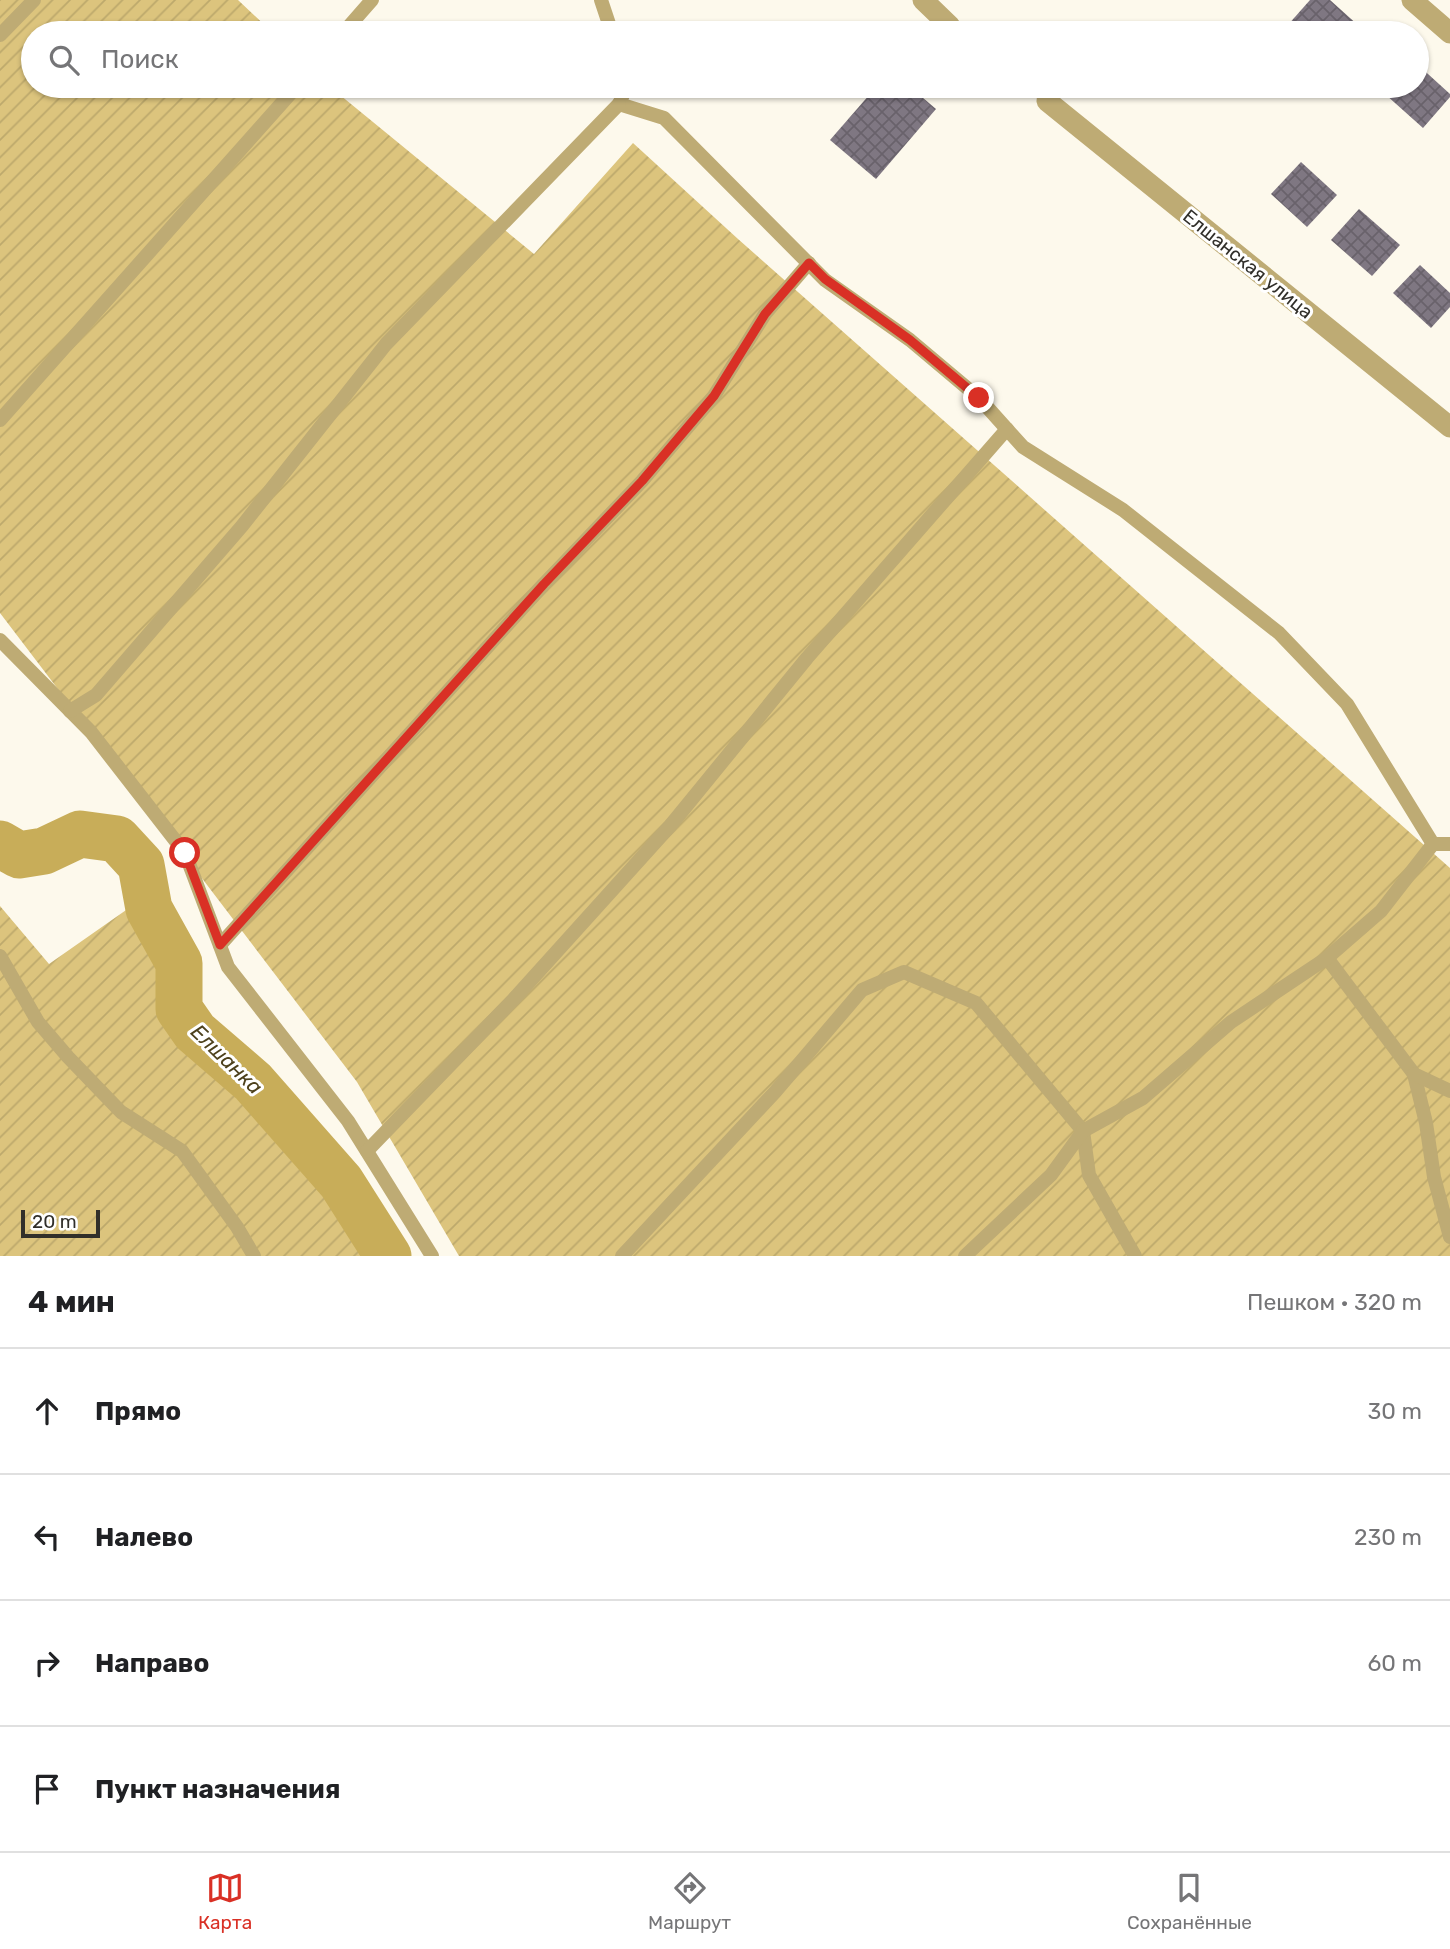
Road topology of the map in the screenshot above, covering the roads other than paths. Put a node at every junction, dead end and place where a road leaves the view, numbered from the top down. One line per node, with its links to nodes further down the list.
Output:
1 (34, 0): 10 (lane)
2 (372, 0): 6 (lane)
3 (601, 0): 7 (lane)
4 (923, 0): 8 (street)
5 (1412, 0): 9 (street)
6 (354, 21)
7 (608, 21)
8 (945, 21)
9 (1450, 33)
10 (0, 35)
11 (286, 98): 16 (lane)
12 (622, 98): 14 (lane)
13 (1047, 101): 17 (street, Елшанская улица)
14 (619, 104): 15 (lane); 20 (lane)
15 (809, 263): 18 (lane); 23 (lane)
16 (0, 420)
17 (1450, 427)
18 (1007, 429): 21 (lane); 29 (lane)
19 (0, 640): 20 (lane)
20 (70, 711): 23 (lane)
21 (1433, 844): 22 (lane); 25 (lane)
22 (1450, 844)
23 (220, 945): 29 (lane)
24 (0, 956): 31 (lane)
25 (1327, 958): 26 (lane); 28 (lane)
26 (1414, 1074): 27 (lane); 30 (lane)
27 (1450, 1091)
28 (1083, 1131): 33 (lane); 34 (lane); 35 (lane)
29 (367, 1151): 32 (lane)
30 (1450, 1237)
31 (254, 1256)
32 (432, 1256)
33 (622, 1256)
34 (965, 1256)
35 (1135, 1256)

